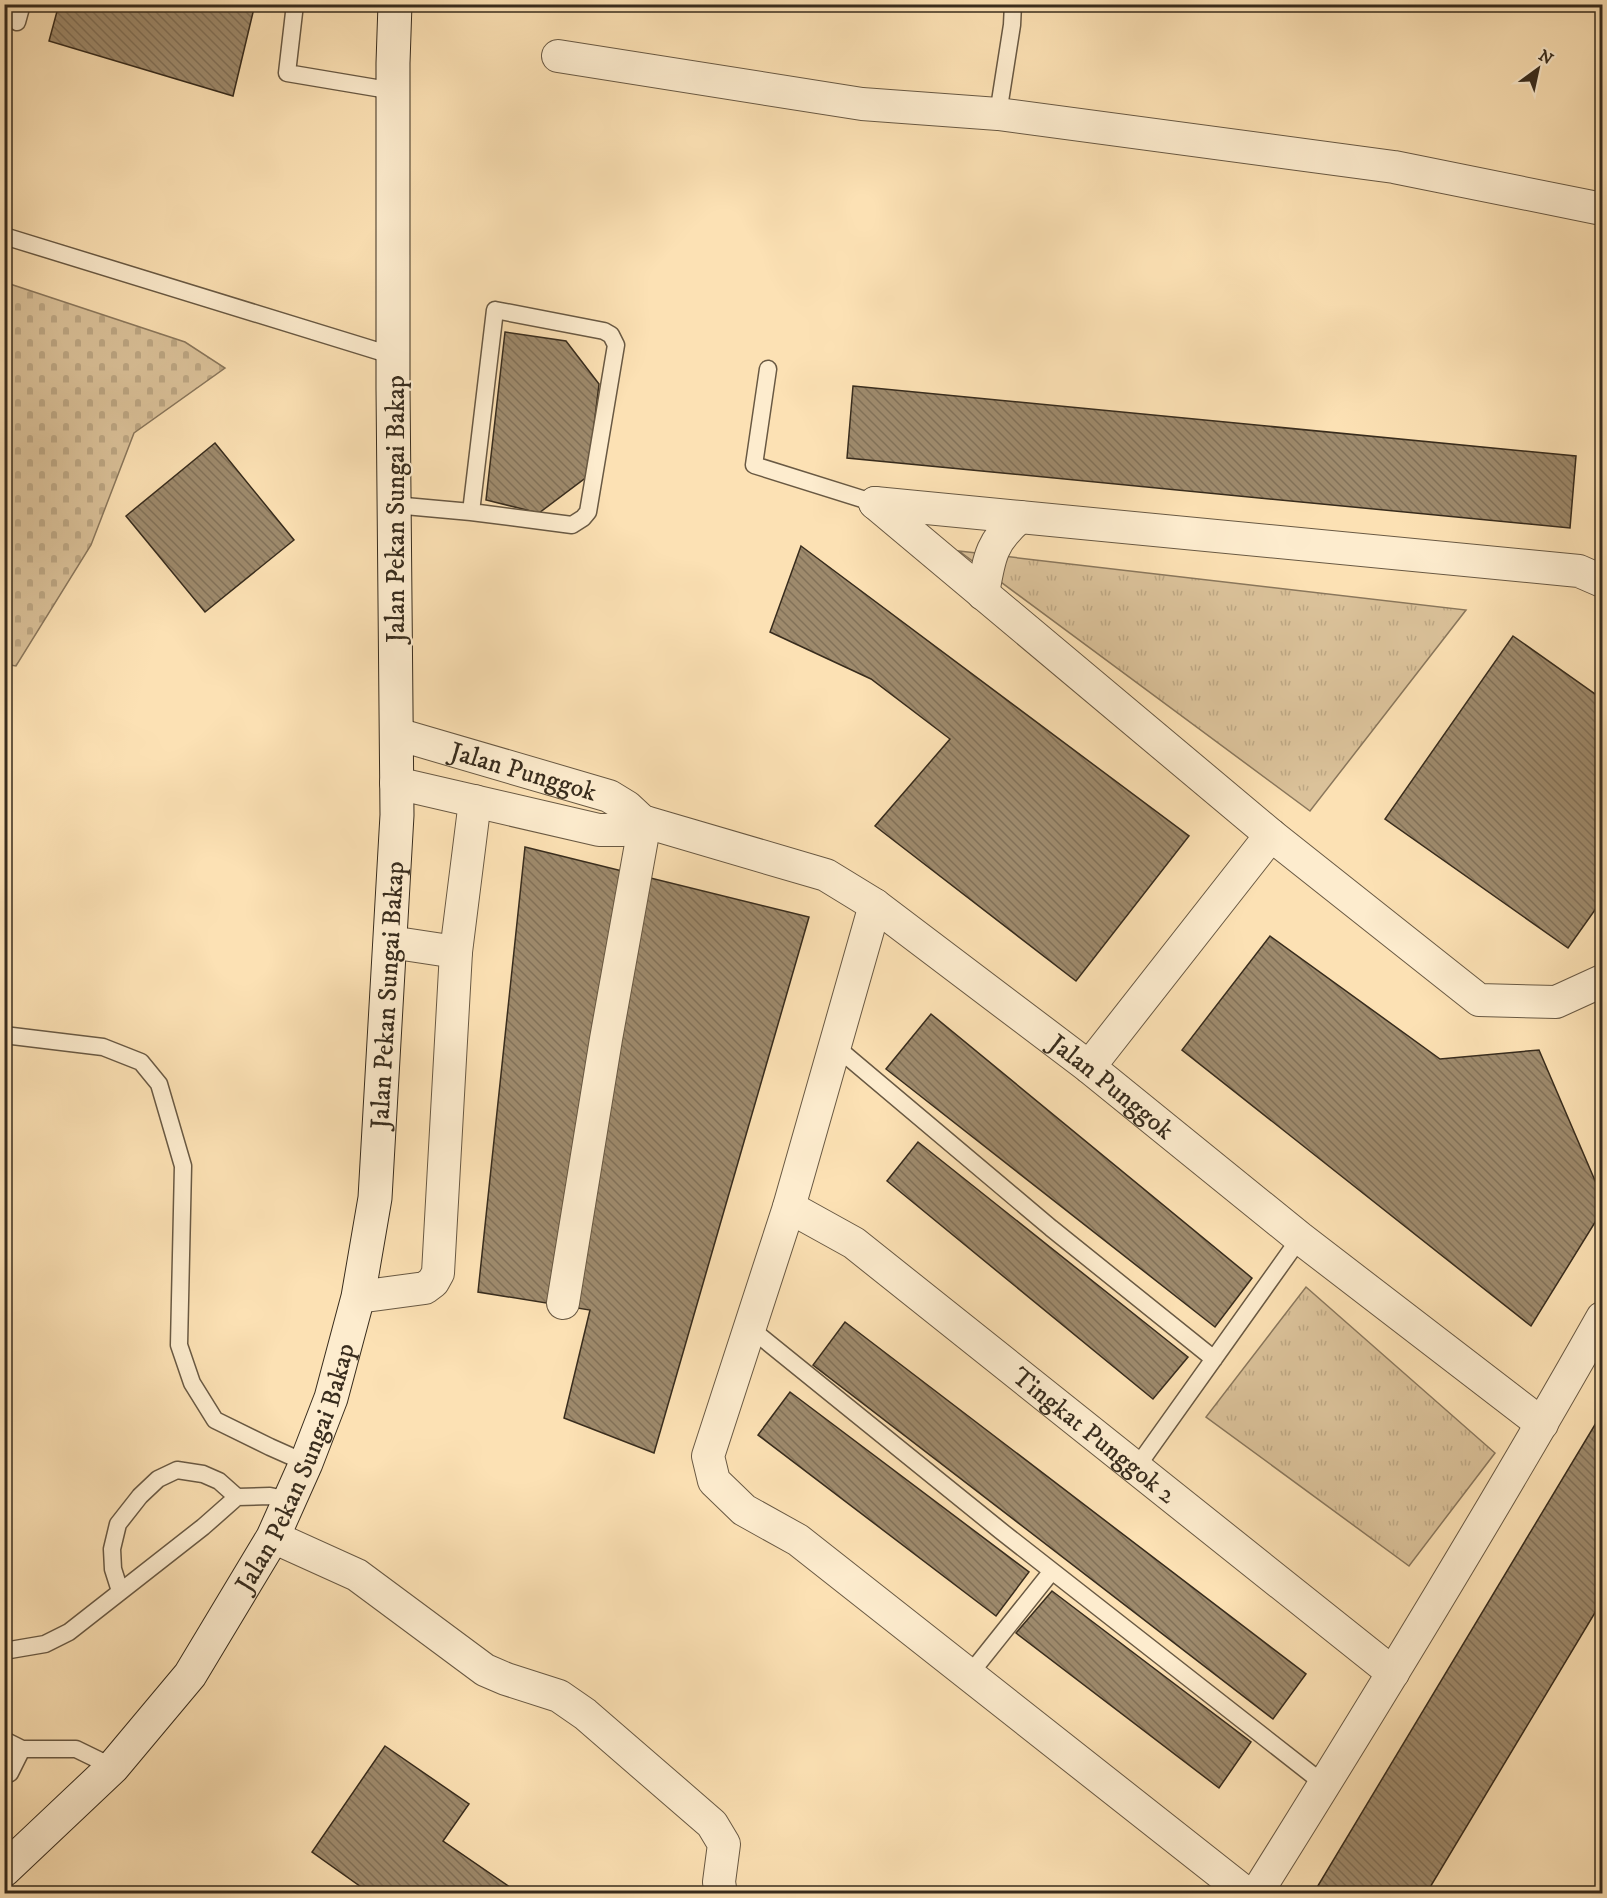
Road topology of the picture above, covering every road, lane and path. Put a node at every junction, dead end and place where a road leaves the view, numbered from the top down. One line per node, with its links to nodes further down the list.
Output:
1 (22, 4): 5 (lane)
2 (295, 4): 7 (lane)
3 (395, 4): 7 (main road, Jalan Pekan Sungai Bakap)
4 (1013, 4): 8 (lane)
5 (17, 22)
6 (558, 56): 8 (street)
7 (394, 91): 11 (main road, Jalan Pekan Sungai Bakap)
8 (998, 114): 9 (street)
9 (1602, 209)
10 (4, 236): 11 (lane)
11 (394, 356): 14 (main road, Jalan Pekan Sungai Bakap)
12 (768, 369): 13 (lane)
13 (874, 503): 16 (street); 18 (street)
14 (394, 505): 15 (lane); 19 (main road, Jalan Pekan Sungai Bakap)
15 (471, 512): 15 (lane)
16 (1020, 517): 17 (street); 18 (street)
17 (1602, 581)
18 (983, 594): 23 (street)
19 (397, 734): 20 (main road, Jalan Pekan Sungai Bakap); 22 (street, Jalan Punggok)
20 (396, 783): 21 (street, Jalan Punggok); 25 (main road, Jalan Pekan Sungai Bakap)
21 (475, 801): 22 (street, Jalan Punggok); 26 (street)
22 (644, 822): 24 (street, Jalan Punggok); 34 (street)
23 (1271, 835): 27 (street); 30 (street)
24 (875, 905): 29 (street); 30 (street, Jalan Punggok)
25 (390, 942): 26 (street); 33 (main road, Jalan Pekan Sungai Bakap)
26 (456, 951): 33 (street)
27 (1602, 981)
28 (4, 1035): 39 (lane)
29 (835, 1046): 31 (street); 37 (lane)
30 (1089, 1067): 32 (street, Jalan Punggok)
31 (789, 1207): 36 (street); 40 (street, Tingkat Punggok 2)
32 (1299, 1238): 37 (lane); 38 (street, Jalan Punggok)
33 (358, 1297): 39 (main road, Jalan Pekan Sungai Bakap)
34 (563, 1303)
35 (1602, 1318): 38 (street)
36 (750, 1328): 44 (lane); 48 (street)
37 (1214, 1359): 40 (lane)
38 (1542, 1424): 47 (street)
39 (306, 1463): 42 (main road, Jalan Pekan Sungai Bakap)
40 (1136, 1468): 47 (street, Tingkat Punggok 2)
41 (237, 1497): 42 (lane); 45 (lane); 45 (lane)
42 (290, 1500): 43 (main road, Jalan Pekan Sungai Bakap)
43 (273, 1537): 51 (main road, Jalan Pekan Sungai Bakap); 55 (street)
44 (1052, 1571): 48 (lane); 53 (lane)
45 (120, 1591): 46 (lane)
46 (4, 1651)
47 (1393, 1673): 53 (street)
48 (969, 1675): 56 (street)
49 (4, 1740): 50 (lane)
50 (22, 1749): 51 (lane); 52 (lane)
51 (113, 1767): 54 (main road, Jalan Pekan Sungai Bakap)
52 (4, 1776)
53 (1324, 1784): 57 (street)
54 (4, 1870)
55 (721, 1893)
56 (1247, 1893)
57 (1256, 1893)

